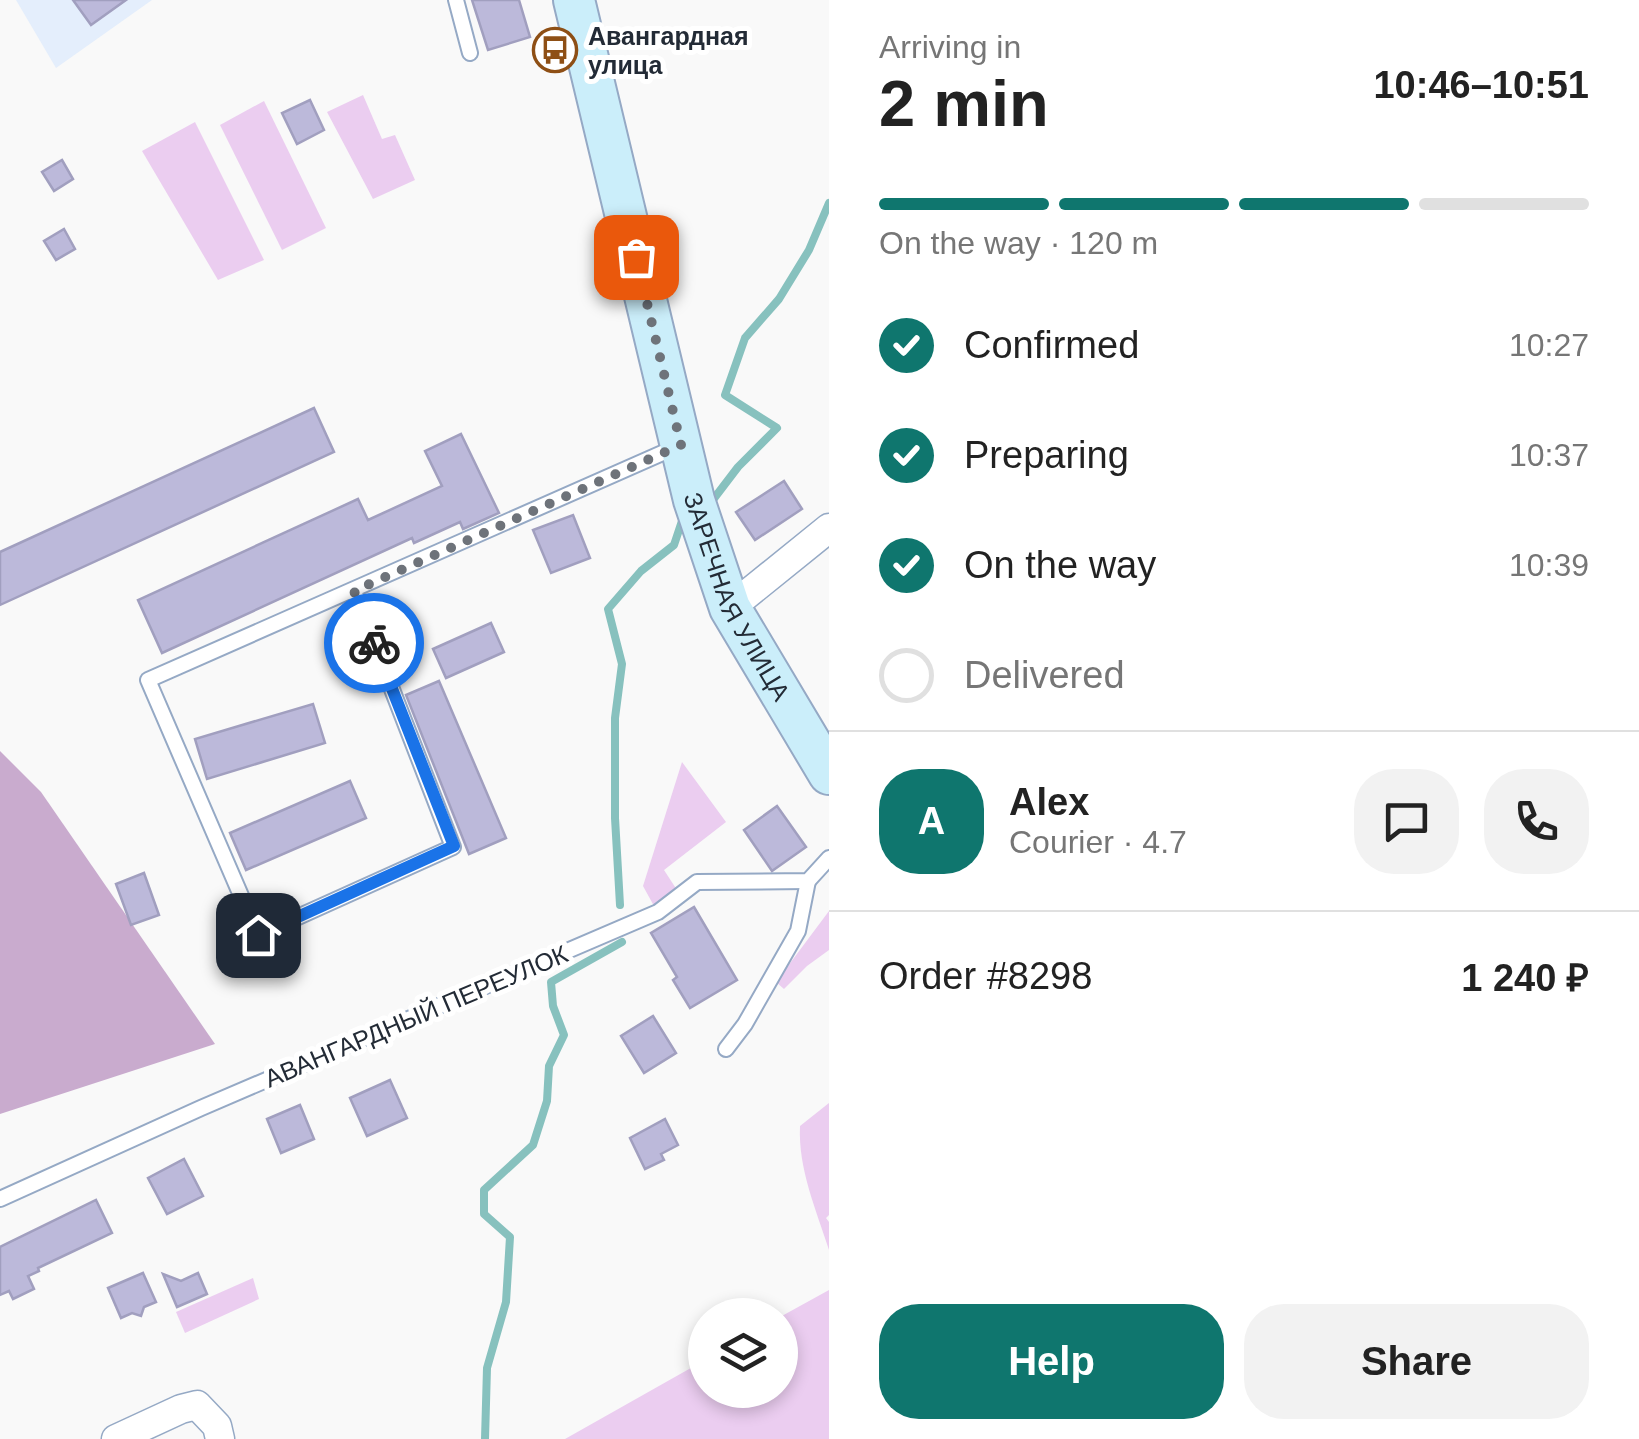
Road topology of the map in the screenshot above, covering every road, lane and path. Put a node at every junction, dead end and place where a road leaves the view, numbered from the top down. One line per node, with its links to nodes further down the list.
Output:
1 (456, 0): 3 (lane)
2 (574, 0): 4 (main road, ЗАРЕЧНАЯ УЛИЦА)
3 (470, 54)
4 (681, 445): 6 (lane); 7 (main road, ЗАРЕЧНАЯ УЛИЦА)
5 (829, 528): 7 (street)
6 (354, 591): 6 (lane)
7 (730, 608): 8 (main road, ЗАРЕЧНАЯ УЛИЦА)
8 (829, 774)
9 (829, 858): 10 (lane)
10 (808, 881): 11 (lane); 12 (lane, АВАНГАРДНЫЙ ПЕРЕУЛОК)
11 (726, 1049)
12 (0, 1199)
13 (116, 1439): 14 (street)
14 (220, 1439)

